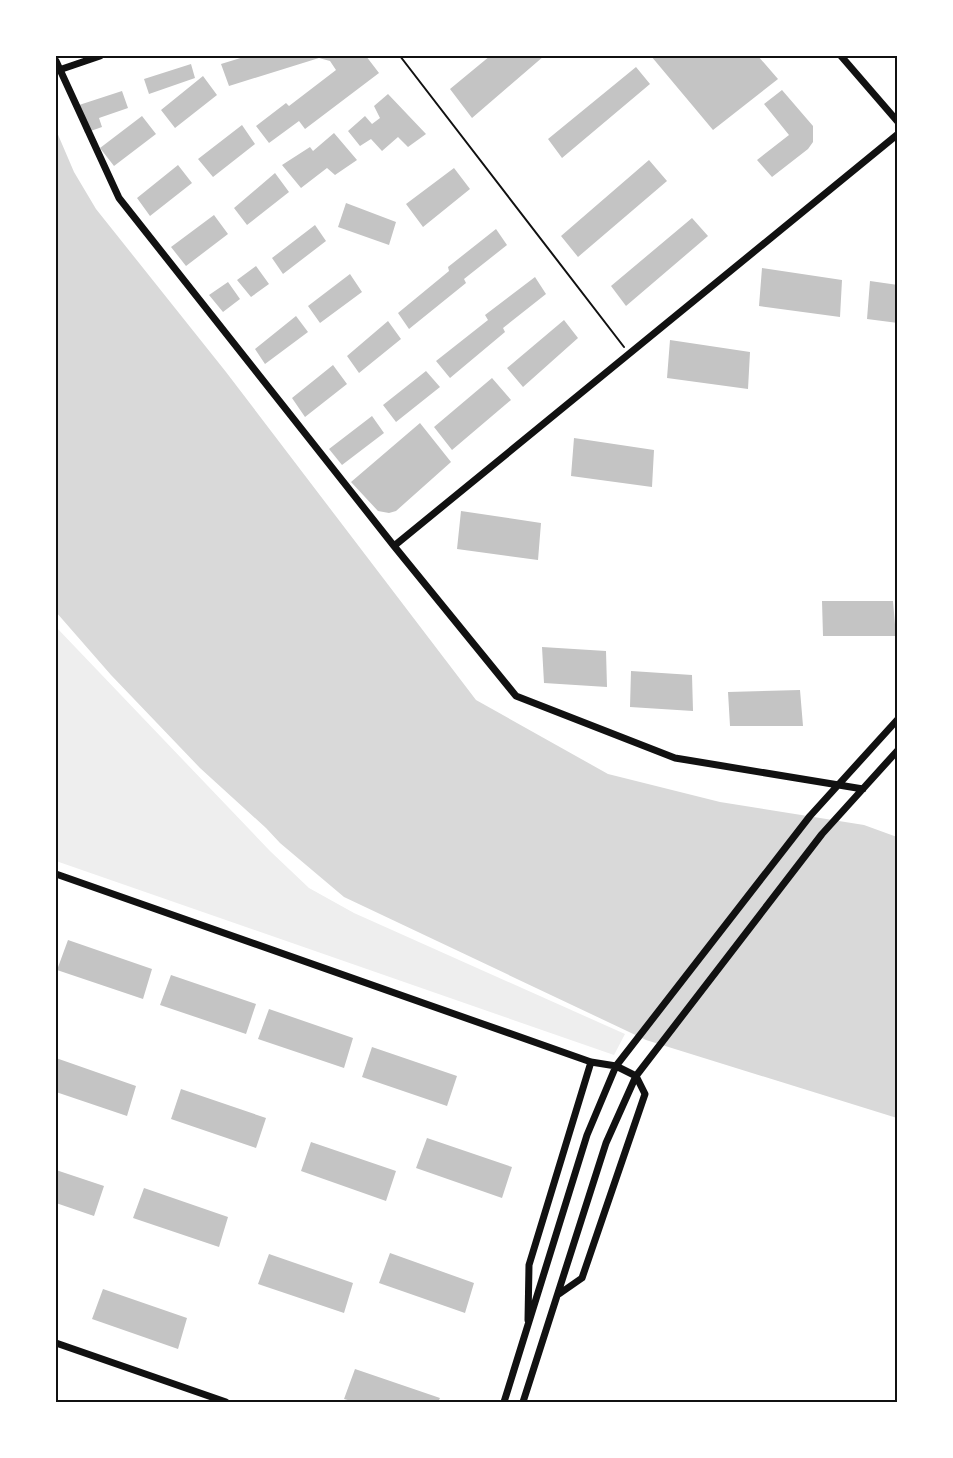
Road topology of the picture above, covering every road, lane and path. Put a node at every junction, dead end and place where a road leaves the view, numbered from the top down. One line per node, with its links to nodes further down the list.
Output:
1 (100, 56): 5 (street)
2 (400, 56): 8 (lane)
3 (841, 56): 6 (street)
4 (56, 61): 5 (street)
5 (59, 70): 9 (street)
6 (897, 122)
7 (897, 134): 9 (street)
8 (624, 347)
9 (394, 546): 12 (street)
10 (897, 719): 12 (street)
11 (897, 750): 13 (street)
12 (839, 784): 13 (street); 16 (street)
13 (863, 789): 17 (street)
14 (56, 874): 15 (street)
15 (591, 1062): 16 (street); 19 (street)
16 (616, 1066): 17 (street); 19 (street)
17 (636, 1076): 18 (street); 18 (street)
18 (559, 1294): 23 (street)
19 (528, 1329): 22 (street)
20 (56, 1343): 21 (street)
21 (226, 1402)
22 (504, 1402)
23 (523, 1402)

